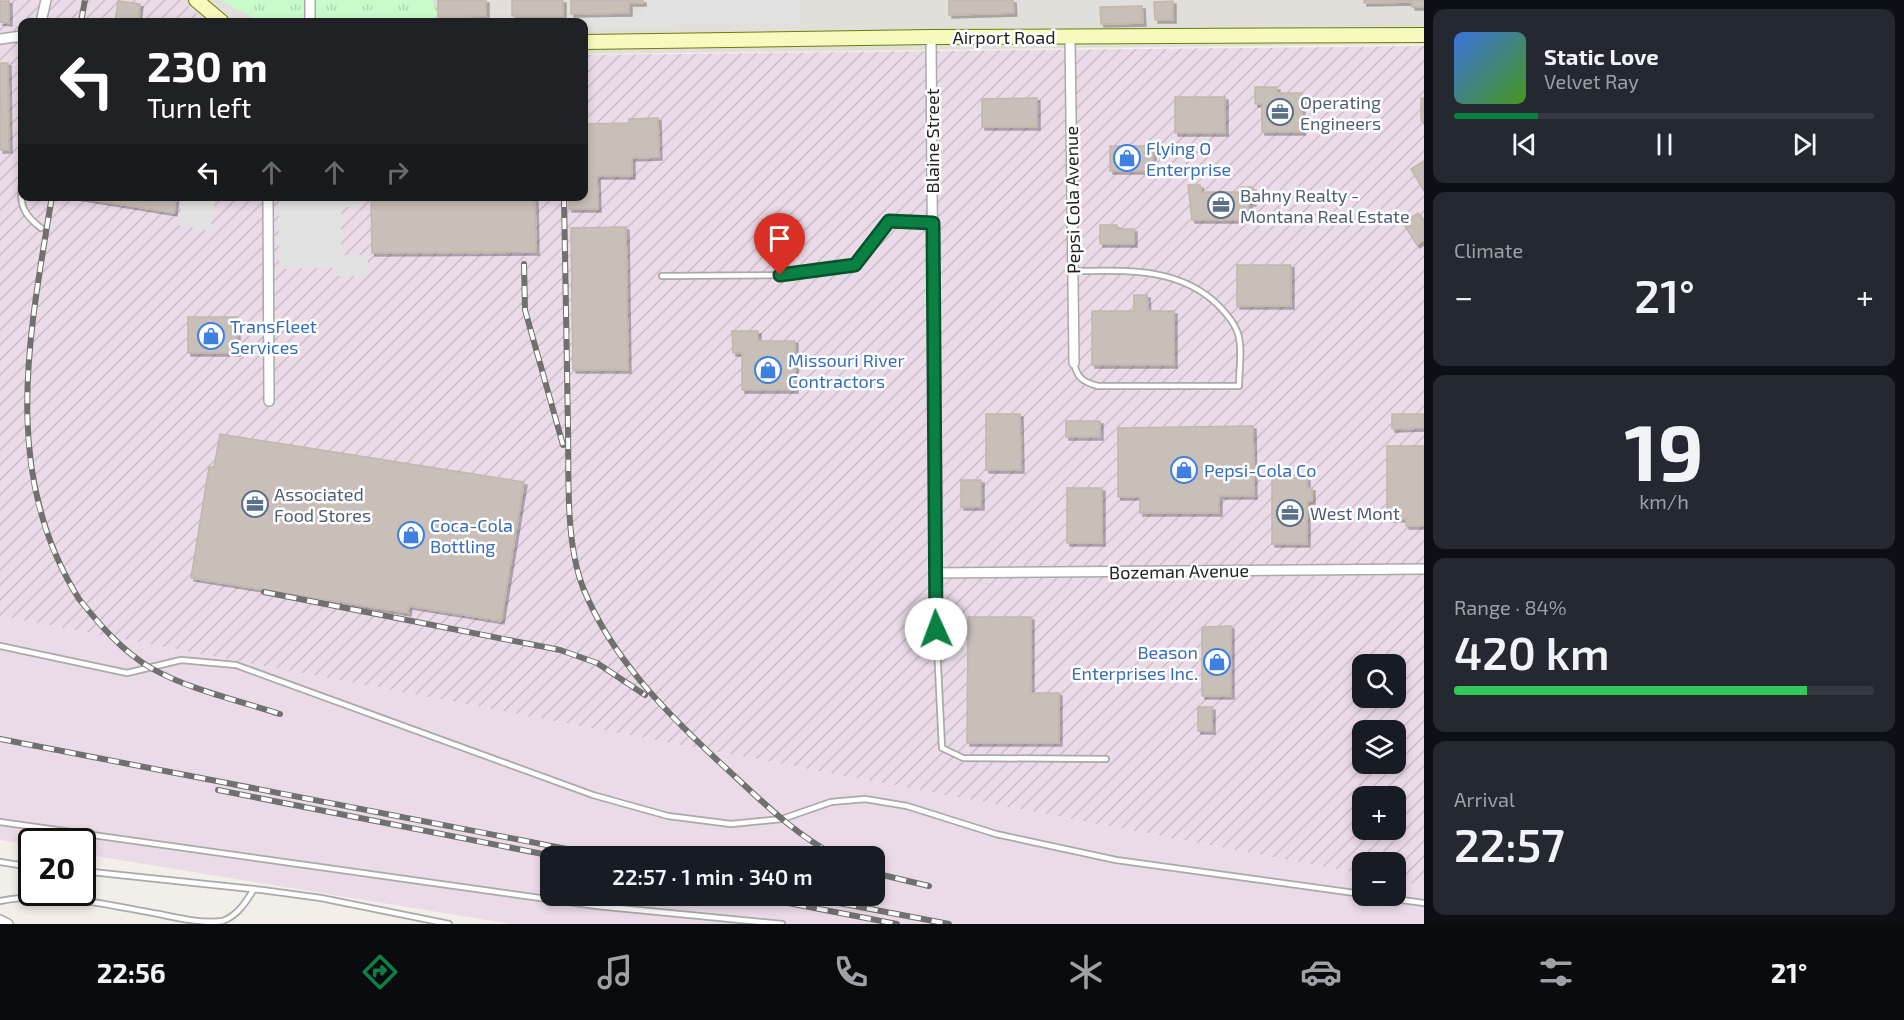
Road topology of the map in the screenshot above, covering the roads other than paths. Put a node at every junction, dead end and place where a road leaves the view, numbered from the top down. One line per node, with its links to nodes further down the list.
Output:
1 (46, 0): 4 (street)
2 (196, 0): 5 (street)
3 (310, 0): 6 (street)
4 (42, 18)
5 (217, 18)
6 (310, 18)
7 (1424, 35): 8 (street, Airport Road)
8 (1070, 36): 10 (street, Airport Road); 17 (street, Pepsi Cola Avenue)
9 (18, 37): 11 (street)
10 (932, 37): 12 (street, Airport Road); 15 (street, Blaine Street)
11 (0, 39)
12 (588, 42)
13 (20, 201): 16 (lane)
14 (268, 201): 20 (street)
15 (933, 223): 18 (lane); 22 (street, Blaine Street)
16 (41, 228)
17 (1073, 271): 19 (street, Pepsi Cola Avenue); 19 (lane)
18 (662, 276)
19 (1074, 363)
20 (269, 401)
21 (1424, 569): 22 (street, Bozeman Avenue)
22 (935, 573): 23 (street, Blaine Street)
23 (935, 605): 25 (lane)
24 (0, 646): 31 (lane)
25 (1106, 759)
26 (0, 822): 39 (lane)
27 (0, 862): 28 (lane)
28 (18, 865)
29 (96, 872): 30 (lane)
30 (254, 889): 36 (lane); 38 (lane)
31 (1352, 893)
32 (0, 901): 36 (lane)
33 (1406, 901): 34 (lane)
34 (1424, 903)
35 (0, 920): 37 (street)
36 (217, 923)
37 (8, 924)
38 (449, 924)
39 (782, 924)

